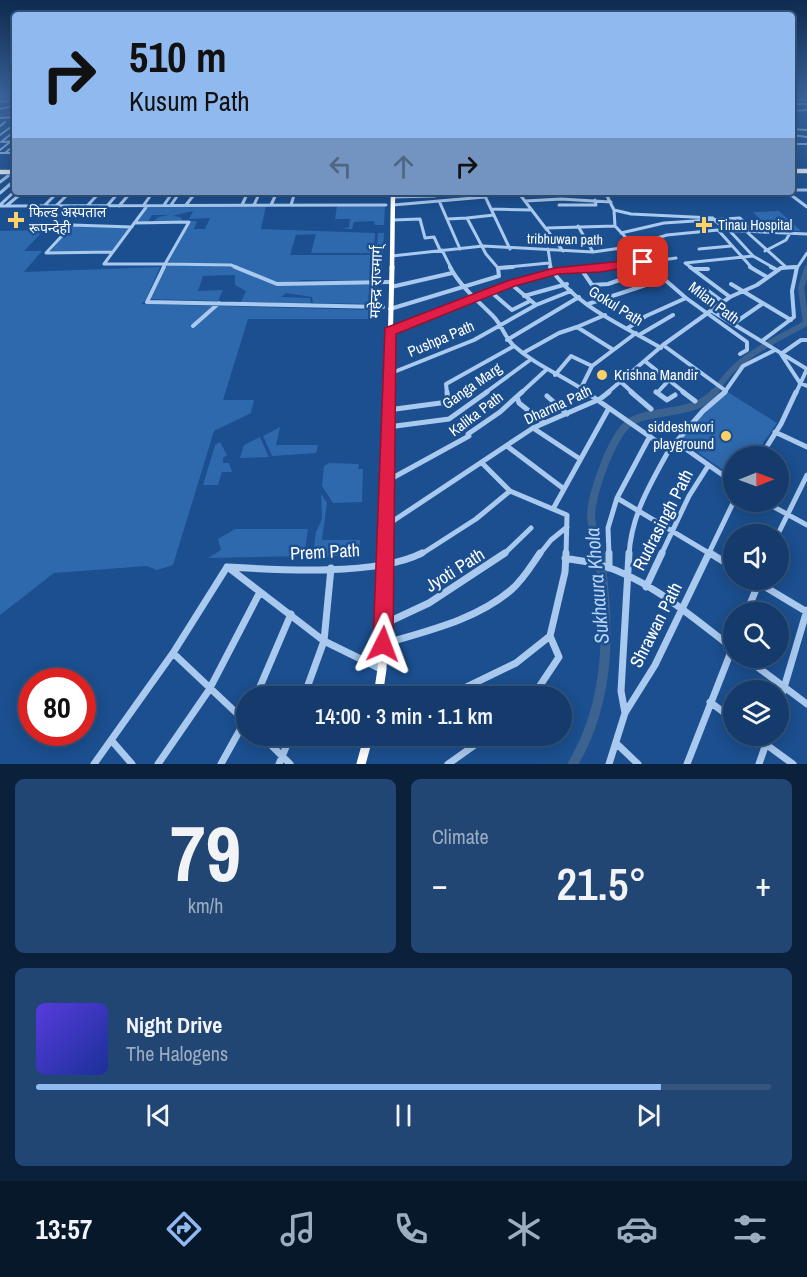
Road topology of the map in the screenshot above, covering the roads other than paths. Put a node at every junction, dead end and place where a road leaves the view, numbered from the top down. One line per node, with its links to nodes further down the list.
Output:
1 (12, 144): 3 (street)
2 (0, 151): 3 (street)
3 (5, 153): 4 (street)
4 (12, 153)
5 (8, 176): 6 (street)
6 (0, 182)
7 (12, 183): 8 (street)
8 (0, 193)
9 (12, 194): 34 (street)
10 (19, 195): 41 (street)
11 (55, 195): 42 (street)
12 (67, 195): 43 (street)
13 (97, 195): 44 (street)
14 (116, 195): 45 (street)
15 (128, 195): 46 (street)
16 (151, 195): 47 (street)
17 (171, 195): 48 (street)
18 (178, 195): 35 (street)
19 (194, 195): 49 (street)
20 (247, 195): 36 (street)
21 (259, 195): 37 (street)
22 (276, 195): 38 (street)
23 (294, 195): 39 (street)
24 (428, 195): 29 (street)
25 (520, 195): 31 (street)
26 (607, 195): 32 (street)
27 (792, 195): 50 (street)
28 (485, 197): 33 (street); 51 (street)
29 (391, 200): 33 (street); 39 (street); 58 (highway, महेन्द्र राज्मार्ग्)
30 (595, 200): 31 (street); 32 (street); 40 (street)
31 (525, 201): 52 (street)
32 (611, 202): 53 (street)
33 (440, 203): 56 (street)
34 (0, 205): 41 (street)
35 (171, 205): 48 (street); 49 (street)
36 (242, 205): 37 (street); 49 (street)
37 (254, 205): 38 (street)
38 (271, 205): 39 (street)
39 (291, 205)
40 (559, 205)
41 (6, 206): 42 (street)
42 (44, 206): 43 (street)
43 (56, 206): 44 (street)
44 (88, 206): 45 (street)
45 (107, 206): 46 (street)
46 (119, 206): 47 (street)
47 (145, 206): 48 (street); 59 (street)
48 (164, 206)
49 (186, 206)
50 (807, 207)
51 (491, 209): 52 (street); 54 (street)
52 (532, 210): 62 (street)
53 (614, 210): 57 (street); 61 (street)
54 (494, 215): 55 (street); 74 (street)
55 (467, 218): 56 (street); 70 (street)
56 (447, 219): 73 (street)
57 (714, 219): 64 (street); 66 (street); 67 (street)
58 (393, 220): 77 (street); 83 (highway, महेन्द्र राज्मार्ग्)
59 (133, 225): 80 (street); 80 (street); 90 (street)
60 (578, 226): 61 (street); 62 (street); 81 (street)
61 (615, 226): 66 (street, Milan Path)
62 (546, 228): 78 (street)
63 (718, 230): 64 (street, tribhuwan path); 71 (street, tribhuwan path); 72 (street)
64 (728, 230): 65 (street, tribhuwan path); 84 (street)
65 (746, 231): 67 (street, tribhuwan path); 79 (street)
66 (621, 233): 71 (street, Milan Path)
67 (754, 233): 68 (street, tribhuwan path)
68 (790, 233): 69 (street, tribhuwan path); 79 (street)
69 (807, 234)
70 (483, 246): 73 (street, tribhuwan path); 74 (street, tribhuwan path); 94 (street)
71 (630, 246): 81 (street, tribhuwan path); 87 (street, Milan Path)
72 (731, 246): 76 (street); 86 (street)
73 (460, 249): 77 (street, tribhuwan path)
74 (510, 249): 75 (street, tribhuwan path)
75 (548, 249): 78 (street, tribhuwan path); 88 (street, Gokul Path)
76 (699, 249)
77 (441, 250): 83 (street, tribhuwan path); 100 (street)
78 (563, 250): 81 (street, tribhuwan path)
79 (765, 250): 93 (street)
80 (113, 252): 90 (street)
81 (593, 252)
82 (807, 253): 91 (street)
83 (392, 256): 103 (highway, महेन्द्र राज्मार्ग्)
84 (753, 256): 86 (street); 98 (street)
85 (676, 258): 87 (street)
86 (741, 259): 97 (street); 101 (street)
87 (643, 262): 89 (street); 102 (street, Milan Path)
88 (549, 263): 94 (street); 99 (street, Gokul Path)
89 (632, 263): 96 (street); 96 (street)
90 (165, 264): 103 (street); 119 (street)
91 (797, 264): 92 (street, Dharma Path); 93 (street, Dharma Path); 127 (street)
92 (806, 265)
93 (786, 267): 98 (street, Dharma Path)
94 (498, 268): 107 (street)
95 (708, 268): 97 (street)
96 (581, 269): 99 (street)
97 (692, 270): 114 (street)
98 (777, 270): 101 (street, Dharma Path)
99 (555, 272): 104 (street); 105 (street, Gokul Path)
100 (452, 273): 103 (street); 107 (street)
101 (767, 277): 109 (street, Dharma Path)
102 (664, 279): 115 (street, Milan Path); 120 (street)
103 (391, 284): 123 (highway, महेन्द्र राज्मार्ग्)
104 (511, 284): 111 (street); 112 (street)
105 (567, 284): 110 (street, Gokul Path); 112 (street)
106 (731, 284): 109 (street)
107 (462, 286): 116 (street); 123 (street)
108 (707, 290): 118 (street)
109 (742, 290): 114 (street, Dharma Path); 121 (street)
110 (571, 291): 113 (street, Gokul Path); 122 (street, Pushpa Path)
111 (491, 292): 116 (street); 117 (street)
112 (524, 296): 117 (street)
113 (579, 297): 120 (street, Gokul Path); 135 (street)
114 (730, 297): 118 (street, Dharma Path)
115 (686, 298): 124 (street, Milan Path); 132 (street)
116 (475, 299): 128 (street); 133 (street)
117 (530, 301): 122 (street)
118 (723, 302): 124 (street, Dharma Path)
119 (219, 303): 123 (street); 130 (street)
120 (588, 304): 125 (street, Gokul Path)
121 (762, 304): 127 (street); 129 (street)
122 (536, 305): 128 (street, Pushpa Path)
123 (387, 308): 133 (highway, महेन्द्र राज्मार्ग्)
124 (710, 312): 129 (street); 138 (street, Milan Path); 140 (street, Dharma Path)
125 (605, 315): 131 (street); 132 (street, Gokul Path)
126 (673, 315): 134 (street)
127 (791, 320): 137 (street)
128 (501, 324): 135 (street); 151 (street, Pushpa Path)
129 (733, 324): 137 (street)
130 (192, 326)
131 (577, 327): 141 (street); 143 (street)
132 (628, 328): 134 (street, Gokul Path)
133 (390, 331): 151 (highway, महेन्द्र राज्मार्ग्)
134 (638, 334): 140 (street, Gokul Path); 141 (street)
135 (507, 340): 139 (street)
136 (807, 340): 145 (street)
137 (762, 341): 138 (street); 142 (street)
138 (749, 344): 144 (street)
139 (514, 346): 143 (street); 166 (street)
140 (662, 347): 147 (street, Dharma Path); 158 (street, Gokul Path)
141 (612, 349): 148 (street)
142 (775, 350): 145 (street); 158 (street)
143 (523, 353): 146 (street)
144 (740, 354)
145 (782, 354): 149 (street); 155 (street)
146 (530, 360): 150 (street); 169 (street, Ganga Marg)
147 (646, 362): 153 (street); 154 (street, Dharma Path)
148 (592, 366): 152 (street); 157 (street)
149 (807, 369): 155 (street)
150 (546, 370): 152 (street); 161 (street, Kalika Path)
151 (389, 374): 166 (highway, महेन्द्र राज्मार्ग्)
152 (555, 375): 157 (street)
153 (669, 380): 159 (street); 163 (street)
154 (622, 383): 162 (street, Dharma Path); 165 (street)
155 (800, 383): 156 (street); 171 (street)
156 (807, 386)
157 (581, 388): 162 (street)
158 (724, 389): 173 (street)
159 (675, 395)
160 (547, 396): 167 (street)
161 (517, 398): 168 (street); 183 (street, Kalika Path)
162 (596, 399): 164 (street); 167 (street, Dharma Path)
163 (695, 400)
164 (609, 408): 172 (street); 178 (street)
165 (651, 409)
166 (388, 410): 169 (highway, महेन्द्र राज्मार्ग्)
167 (567, 414): 168 (street, Dharma Path)
168 (544, 423): 170 (street, Dharma Path)
169 (388, 427): 183 (highway, महेन्द्र राज्मार्ग्)
170 (532, 428): 174 (street, Dharma Path); 178 (street)
171 (775, 432): 175 (street); 176 (street)
172 (650, 436): 177 (street); 186 (street)
173 (676, 442): 177 (street); 180 (street)
174 (507, 446): 179 (street, Dharma Path); 184 (street)
175 (767, 446)
176 (807, 447)
177 (669, 450): 188 (street)
178 (580, 459): 184 (street)
179 (482, 463): 185 (street); 193 (street, Dharma Path)
180 (708, 466): 182 (street); 197 (street, Rudrasingh Path)
181 (807, 475): 191 (street)
182 (723, 476)
183 (387, 481): 193 (highway, महेन्द्र राज्मार्ग्)
184 (564, 489): 187 (street)
185 (510, 491): 187 (street); 201 (street, Prem Path)
186 (617, 498): 188 (street); 203 (street)
187 (553, 509): 195 (street)
188 (638, 510): 197 (street); 205 (street)
189 (729, 512): 198 (street, Shrawan Path)
190 (782, 512): 191 (street)
191 (786, 514): 192 (street); 194 (street)
192 (782, 524)
193 (387, 525): 201 (highway, महेन्द्र राज्मार्ग्)
194 (807, 525)
195 (567, 527): 199 (street); 216 (street)
196 (531, 528): 212 (street, Jyoti Path)
197 (672, 531): 198 (street); 206 (street, Rudrasingh Path)
198 (709, 553): 200 (street); 209 (street, Shrawan Path)
199 (565, 558): 203 (street); 213 (street)
200 (723, 561)
201 (386, 566): 204 (street, Prem Path); 212 (highway, महेन्द्र राज्मार्ग्)
202 (227, 567): 204 (street, Prem Path); 208 (street); 217 (street)
203 (606, 567): 205 (street)
204 (331, 568): 215 (street)
205 (626, 576): 206 (street); 234 (street)
206 (646, 588): 209 (street)
207 (773, 590): 210 (street)
208 (260, 592): 211 (street); 228 (street)
209 (682, 611): 214 (street); 234 (street, Shrawan Path)
210 (807, 611): 222 (street)
211 (291, 614): 215 (street); 223 (street)
212 (384, 624): 216 (highway, महेन्द्र राज्मार्ग्)
213 (549, 636): 226 (street); 227 (street)
214 (723, 640)
215 (324, 641): 220 (street); 224 (street)
216 (383, 644): 220 (highway, महेन्द्र राज्मार्ग्)
217 (173, 653): 228 (street); 236 (street)
218 (724, 668): 230 (street)
219 (759, 668): 221 (street)
220 (382, 669): 225 (highway, महेन्द्र राज्मार्ग्)
221 (774, 680)
222 (787, 680)
223 (260, 686)
224 (308, 686)
225 (379, 686)
226 (469, 686)
227 (540, 686)
228 (209, 690): 233 (street); 247 (street)
229 (789, 691): 231 (street)
230 (710, 702): 232 (street); 255 (street)
231 (807, 704)
232 (723, 712)
233 (236, 713)
234 (625, 713): 237 (street, Shrawan Path)
235 (236, 738): 248 (street)
236 (112, 741): 245 (street); 246 (street)
237 (617, 744): 253 (street, Shrawan Path); 254 (street)
238 (273, 746): 244 (street)
239 (287, 746): 244 (street)
240 (366, 746): 251 (highway)
241 (473, 746): 252 (street)
242 (766, 746): 256 (street)
243 (767, 746): 257 (street)
244 (284, 756): 249 (street); 250 (street)
245 (94, 764)
246 (132, 764)
247 (158, 764)
248 (221, 764)
249 (279, 764)
250 (290, 764)
251 (361, 764)
252 (448, 764)
253 (609, 764)
254 (638, 764)
255 (687, 764)
256 (759, 764)
257 (793, 764)

